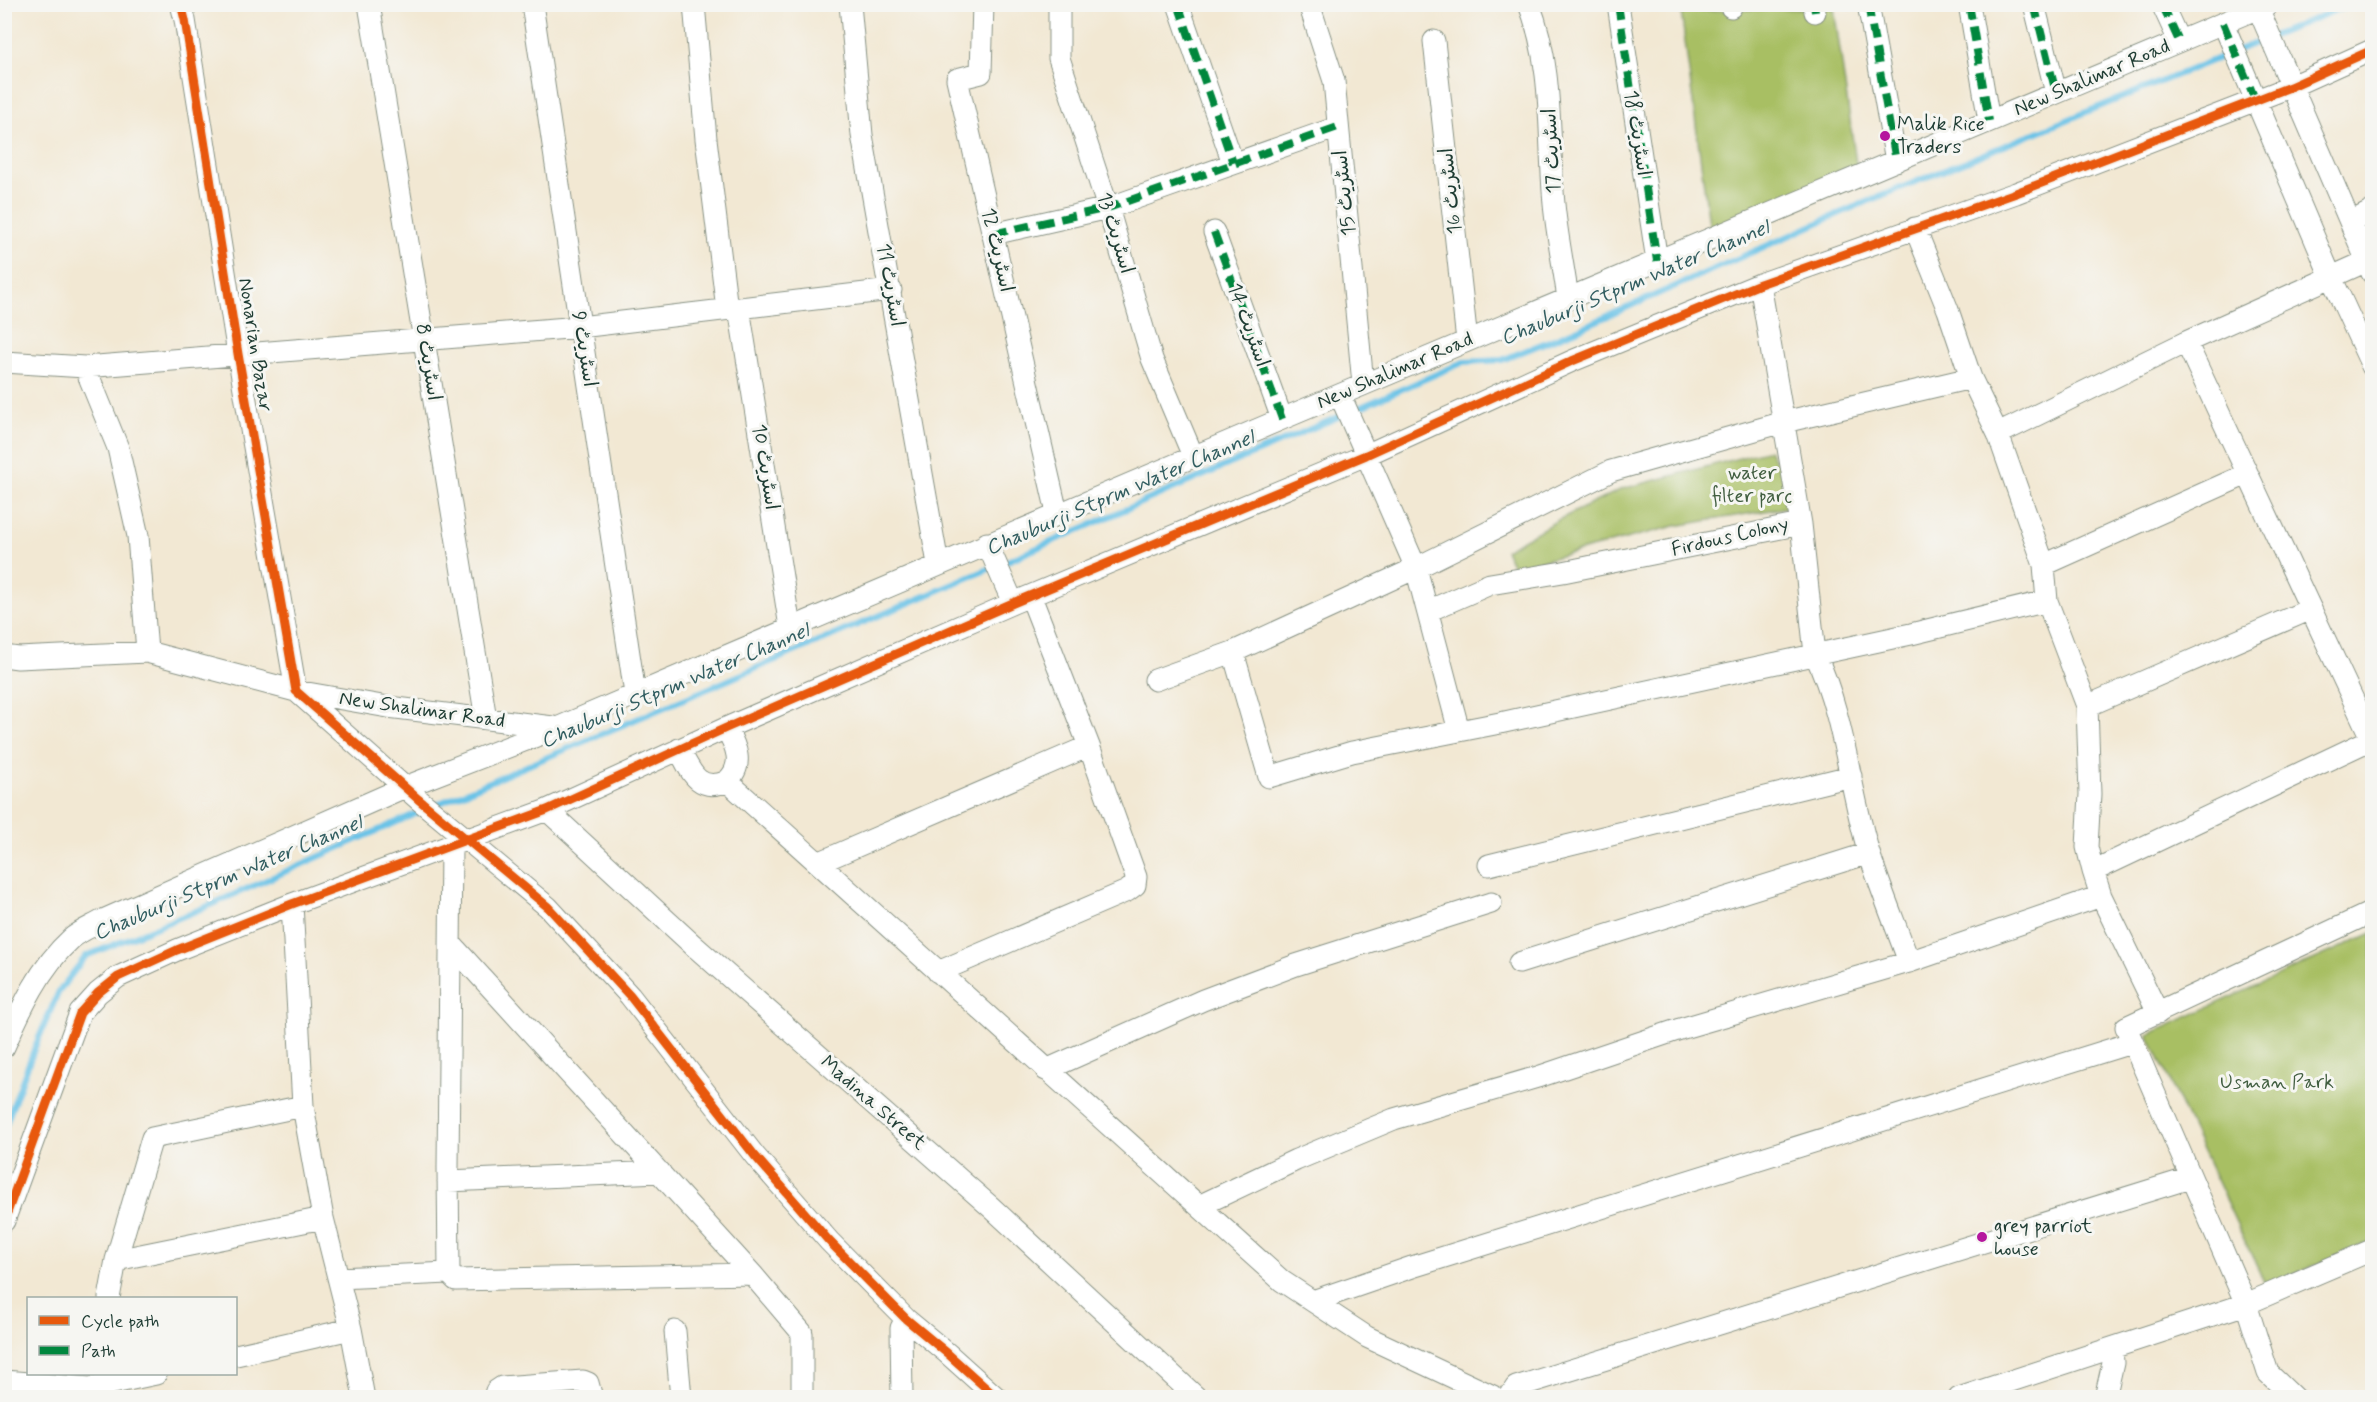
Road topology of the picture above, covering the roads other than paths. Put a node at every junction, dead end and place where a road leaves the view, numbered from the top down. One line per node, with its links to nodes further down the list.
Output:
1 (181, 4): 45 (street, Nonarian Bazar)
2 (369, 4): 42 (street, اسٹریٹ 8)
3 (532, 4): 41 (street, اسٹریٹ 9)
4 (850, 4): 38 (street, اسٹریٹ 11)
5 (983, 4): 33 (street, اسٹریٹ 12)
6 (1059, 4): 28 (street, اسٹریٹ 13)
7 (1178, 4): 27 (street)
8 (1309, 4): 25 (street, اسٹریٹ 15)
9 (1529, 4): 39 (street, اسٹریٹ 17)
10 (1618, 4): 34 (street, اسٹریٹ 18)
11 (1868, 4): 26 (street)
12 (1969, 4): 24 (street)
13 (2034, 4): 22 (street)
14 (2162, 4): 19 (street)
15 (694, 7): 40 (street, اسٹریٹ 10)
16 (2263, 12): 17 (street, New Shalimar Road); 21 (street)
17 (2225, 28): 19 (street, New Shalimar Road); 23 (street)
18 (1434, 41): 43 (street, اسٹریٹ 16)
19 (2179, 41): 22 (street, New Shalimar Road)
20 (2373, 50): 21 (street)
21 (2290, 87): 23 (street); 30 (street)
22 (2056, 93): 24 (street, New Shalimar Road)
23 (2255, 99): 31 (street); 36 (street)
24 (1989, 122): 26 (street, New Shalimar Road)
25 (1338, 127): 27 (street); 50 (street, اسٹریٹ 15)
26 (1896, 160): 34 (street, New Shalimar Road)
27 (1233, 163): 28 (street)
28 (1108, 208): 33 (street); 56 (street, اسٹریٹ 13)
29 (2373, 212): 30 (street)
30 (2351, 222): 35 (street)
31 (1915, 228): 37 (street); 49 (street)
32 (1214, 232): 52 (street, اسٹریٹ 14)
33 (993, 234): 58 (street, اسٹریٹ 12)
34 (1657, 261): 39 (street, New Shalimar Road)
35 (2370, 267): 36 (street)
36 (2331, 277): 44 (street); 47 (street)
37 (1760, 284): 53 (street, Firdous Colony); 55 (street)
38 (891, 290): 40 (street); 61 (street, اسٹریٹ 11)
39 (1568, 299): 43 (street, New Shalimar Road)
40 (733, 308): 41 (street); 68 (street, اسٹریٹ 10)
41 (580, 327): 42 (street); 75 (street, اسٹریٹ 9)
42 (424, 339): 45 (street); 77 (street, اسٹریٹ 8)
43 (1467, 341): 50 (street, New Shalimar Road)
44 (2186, 342): 54 (street); 57 (street)
45 (238, 354): 48 (street); 74 (street, Nonarian Bazar)
46 (4, 362): 48 (street)
47 (2373, 366)
48 (85, 367): 69 (street)
49 (1971, 378): 53 (street); 54 (street)
50 (1363, 384): 51 (street, New Shalimar Road)
51 (1342, 401): 52 (street, New Shalimar Road); 55 (street)
52 (1282, 418): 56 (street, New Shalimar Road)
53 (1784, 422): 59 (street, Firdous Colony); 63 (street)
54 (1998, 434): 62 (street)
55 (1363, 448): 63 (street); 64 (street)
56 (1193, 456): 58 (street, New Shalimar Road)
57 (2247, 474): 62 (street); 66 (street)
58 (1058, 513): 60 (street, New Shalimar Road)
59 (1801, 524): 67 (street, Firdous Colony); 71 (street)
60 (989, 549): 61 (street, New Shalimar Road); 64 (street)
61 (938, 564): 68 (street, New Shalimar Road)
62 (2044, 565): 65 (street)
63 (1416, 568): 67 (street); 70 (street)
64 (1017, 597): 79 (street); 82 (street)
65 (2047, 601): 71 (street); 76 (street)
66 (2311, 609): 76 (street); 81 (street)
67 (1428, 611): 80 (street)
68 (790, 627): 75 (street, New Shalimar Road)
69 (147, 652): 72 (street, New Shalimar Road); 74 (street, New Shalimar Road)
70 (1233, 652): 73 (street); 80 (street)
71 (1815, 654): 80 (street); 84 (street)
72 (4, 656)
73 (1155, 680)
74 (297, 691): 77 (street, New Shalimar Road); 86 (street)
75 (635, 694): 78 (street, New Shalimar Road)
76 (2086, 706): 92 (street)
77 (486, 719): 78 (street, New Shalimar Road)
78 (557, 728): 86 (street, New Shalimar Road)
79 (726, 728): 83 (street); 85 (street)
80 (1459, 731)
81 (2372, 740): 92 (street)
82 (1089, 746): 90 (street); 100 (street)
83 (680, 749): 85 (street); 87 (street)
84 (1851, 776): 89 (street); 91 (street)
85 (727, 781): 90 (street)
86 (412, 793): 88 (street); 103 (street, New Shalimar Road)
87 (547, 810): 88 (street); 137 (street, Madina Street)
88 (458, 838): 95 (street); 97 (street); 120 (street)
89 (1869, 853): 98 (street); 99 (street)
90 (818, 862): 100 (street)
91 (1489, 866)
92 (2093, 871): 93 (street)
93 (2101, 896): 98 (street); 101 (street)
94 (1491, 903): 104 (street)
95 (292, 904): 105 (street); 111 (street)
96 (2373, 912): 101 (street)
97 (451, 944): 106 (street); 108 (street)
98 (1909, 962): 109 (street)
99 (1519, 963)
100 (939, 972): 104 (street)
101 (2158, 1012): 102 (street)
102 (2131, 1043): 107 (street); 118 (street)
103 (4, 1047)
104 (1046, 1070): 109 (street)
105 (303, 1106): 110 (street); 113 (street)
106 (660, 1172): 108 (street); 115 (street)
107 (2190, 1178): 119 (street); 139 (street)
108 (448, 1181): 114 (street)
109 (1199, 1206): 118 (street)
110 (323, 1218): 113 (street); 116 (street)
111 (4, 1221)
112 (2373, 1250): 119 (street)
113 (117, 1260): 117 (street)
114 (449, 1273): 115 (street); 116 (street)
115 (752, 1274): 134 (street)
116 (338, 1278): 121 (street)
117 (109, 1297)
118 (1313, 1302): 138 (street)
119 (2246, 1304): 123 (street); 129 (street)
120 (906, 1319): 135 (street); 136 (street)
121 (351, 1329): 124 (street); 130 (street)
122 (675, 1331): 133 (street)
123 (2112, 1348): 140 (street); 141 (street)
124 (237, 1355)
125 (151, 1375): 127 (street)
126 (4, 1381): 128 (street)
127 (91, 1386): 128 (street)
128 (43, 1390)
129 (2282, 1393)
130 (364, 1398)
131 (495, 1398): 132 (street)
132 (592, 1398)
133 (681, 1398)
134 (802, 1398)
135 (903, 1398)
136 (997, 1398)
137 (1197, 1398)
138 (1497, 1398)
139 (1509, 1398)
140 (1959, 1398)
141 (2105, 1398)

